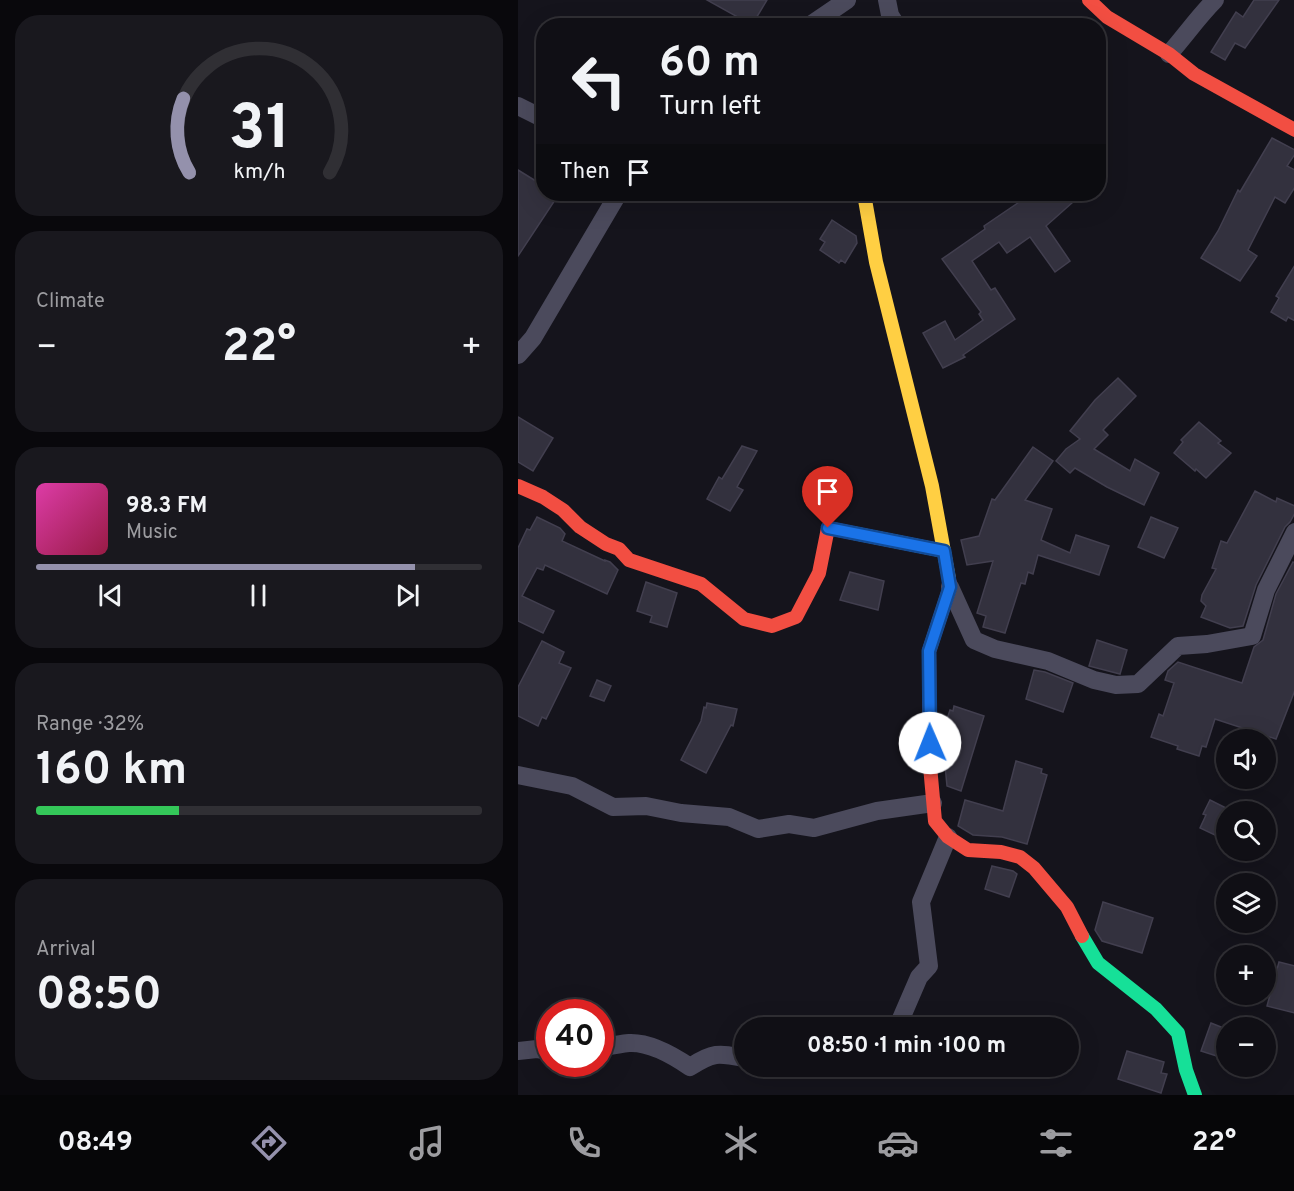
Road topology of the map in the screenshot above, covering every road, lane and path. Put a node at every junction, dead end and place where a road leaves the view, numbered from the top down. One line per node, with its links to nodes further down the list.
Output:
1 (847, 0): 5 (street)
2 (887, 0): 6 (street)
3 (1089, 0): 7 (street)
4 (1215, 0): 9 (street)
5 (821, 18)
6 (892, 18)
7 (1100, 18)
8 (1106, 23): 9 (street)
9 (1169, 54): 12 (street)
10 (518, 106): 11 (street)
11 (536, 115)
12 (1295, 130)
13 (614, 201): 15 (street)
14 (865, 201): 18 (street)
15 (518, 356)
16 (518, 486): 18 (street)
17 (1295, 532): 19 (street)
18 (944, 551): 19 (street)
19 (950, 587): 21 (street)
20 (518, 775): 21 (street)
21 (934, 803): 22 (street)
22 (948, 837): 23 (street); 28 (street)
23 (902, 1017)
24 (614, 1046): 27 (street)
25 (536, 1049): 26 (street)
26 (518, 1051)
27 (734, 1056)
28 (1195, 1095)

